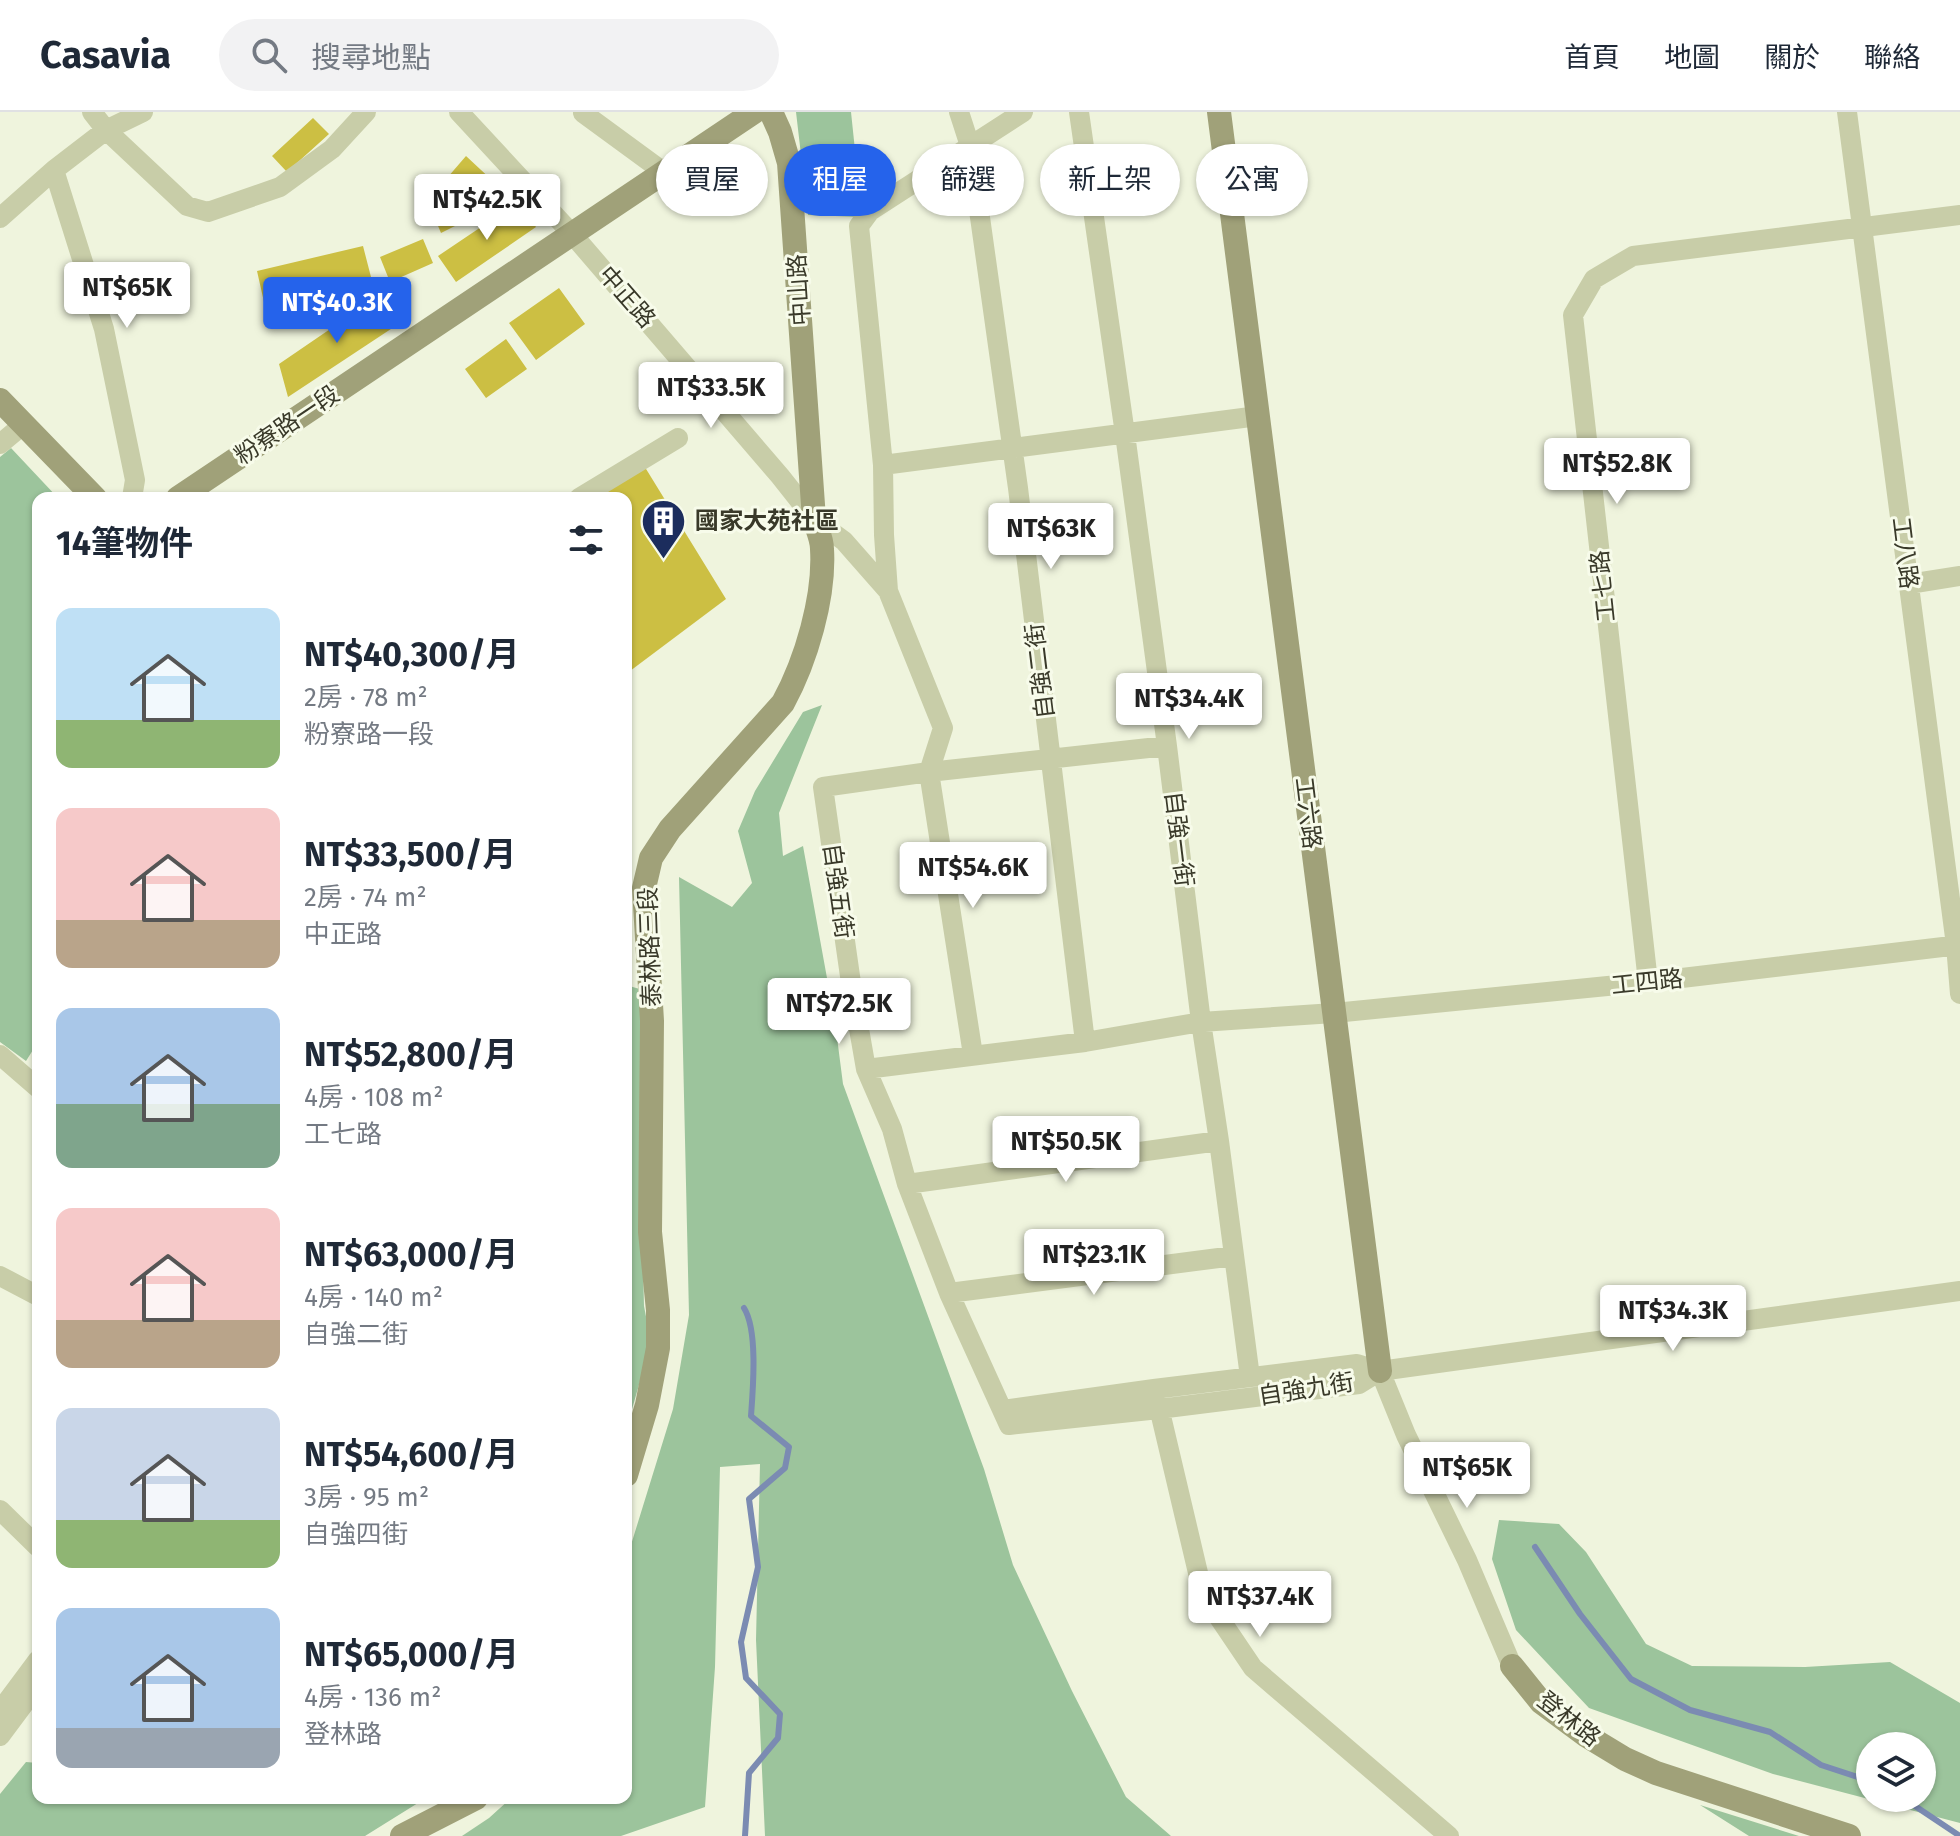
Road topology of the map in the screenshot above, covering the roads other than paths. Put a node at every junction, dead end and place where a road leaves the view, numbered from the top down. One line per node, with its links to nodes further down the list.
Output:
1 (92, 112): 13 (street)
2 (143, 112): 13 (street)
3 (366, 112): 13 (street)
4 (459, 112): 25 (street, 中正路)
5 (754, 112): 14 (main road, 粉寮路一段)
6 (771, 112): 38 (main road, 中山路)
7 (959, 112): 15 (street, 自強二街)
8 (1023, 112): 16 (street)
9 (1079, 112): 29 (street, 自強一街)
10 (1219, 112): 27 (main road, 工六路)
11 (1847, 112): 24 (street, 工八路)
12 (583, 113): 17 (street)
13 (106, 130): 18 (street)
14 (707, 144)
15 (969, 144)
16 (973, 144)
17 (656, 166)
18 (54, 170): 23 (street); 35 (street)
19 (656, 179): 25 (main road, 粉寮路一段)
20 (912, 184): 33 (street)
21 (1960, 215): 24 (street, 工七路)
22 (980, 216): 32 (street, 自強二街)
23 (0, 218)
24 (1862, 228): 40 (street, 工八路); 46 (street, 工七路)
25 (573, 235): 36 (main road, 粉寮路一段); 38 (street, 中正路)
26 (0, 400): 28 (main road)
27 (1258, 416): 29 (street); 48 (main road, 工六路)
28 (24, 424): 31 (street); 34 (main road)
29 (1125, 434): 32 (street); 42 (street, 自強一街)
30 (678, 438): 37 (street)
31 (0, 444)
32 (1013, 448): 33 (street); 43 (street, 自強二街)
33 (883, 465): 41 (street)
34 (89, 492)
35 (133, 492)
36 (187, 492)
37 (589, 492)
38 (814, 519): 41 (street, 中正路); 67 (main road, 泰林路三段)
39 (1960, 576): 40 (street)
40 (1909, 584): 45 (street, 工八路)
41 (888, 591): 44 (street)
42 (1167, 746): 43 (street, 自強五街); 49 (street, 自強一街)
43 (1051, 759): 44 (street, 自強五街); 50 (street, 自強二街)
44 (929, 772): 52 (street); 53 (street, 自強五街)
45 (1958, 945): 46 (street, 工四路); 47 (street, 工八路)
46 (1648, 982): 48 (street, 工四路)
47 (1960, 994)
48 (1334, 1013): 49 (street, 工四路); 62 (main road, 工六路)
49 (1201, 1022): 50 (street, 工四路); 55 (street, 自強一街)
50 (1085, 1042): 52 (street, 工四路)
51 (0, 1055): 54 (street)
52 (973, 1055): 53 (street, 工四路)
53 (866, 1069): 56 (street, 自強五街)
54 (32, 1078)
55 (1219, 1141): 56 (street); 57 (street, 自強一街)
56 (907, 1184): 61 (street, 自強五街)
57 (1234, 1256): 61 (street); 63 (street, 自強一街)
58 (0, 1276): 60 (street)
59 (1960, 1291): 62 (street)
60 (32, 1293)
61 (949, 1293): 66 (street, 自強五街)
62 (1380, 1371): 63 (street, 自強九街); 65 (street, 自強九街); 70 (street, 登林路)
63 (1250, 1377): 64 (street, 自強九街)
64 (1154, 1389): 65 (street); 66 (street, 自強九街)
65 (1159, 1409): 66 (street, 自強九街); 77 (street)
66 (1003, 1410)
67 (632, 1455)
68 (0, 1510): 69 (street)
69 (32, 1541)
70 (1512, 1666): 78 (main road, 登林路)
71 (32, 1668): 73 (street)
72 (32, 1693): 74 (street)
73 (0, 1711)
74 (0, 1736)
75 (464, 1804): 76 (main road)
76 (402, 1836)
77 (1449, 1836)
78 (1849, 1836)

